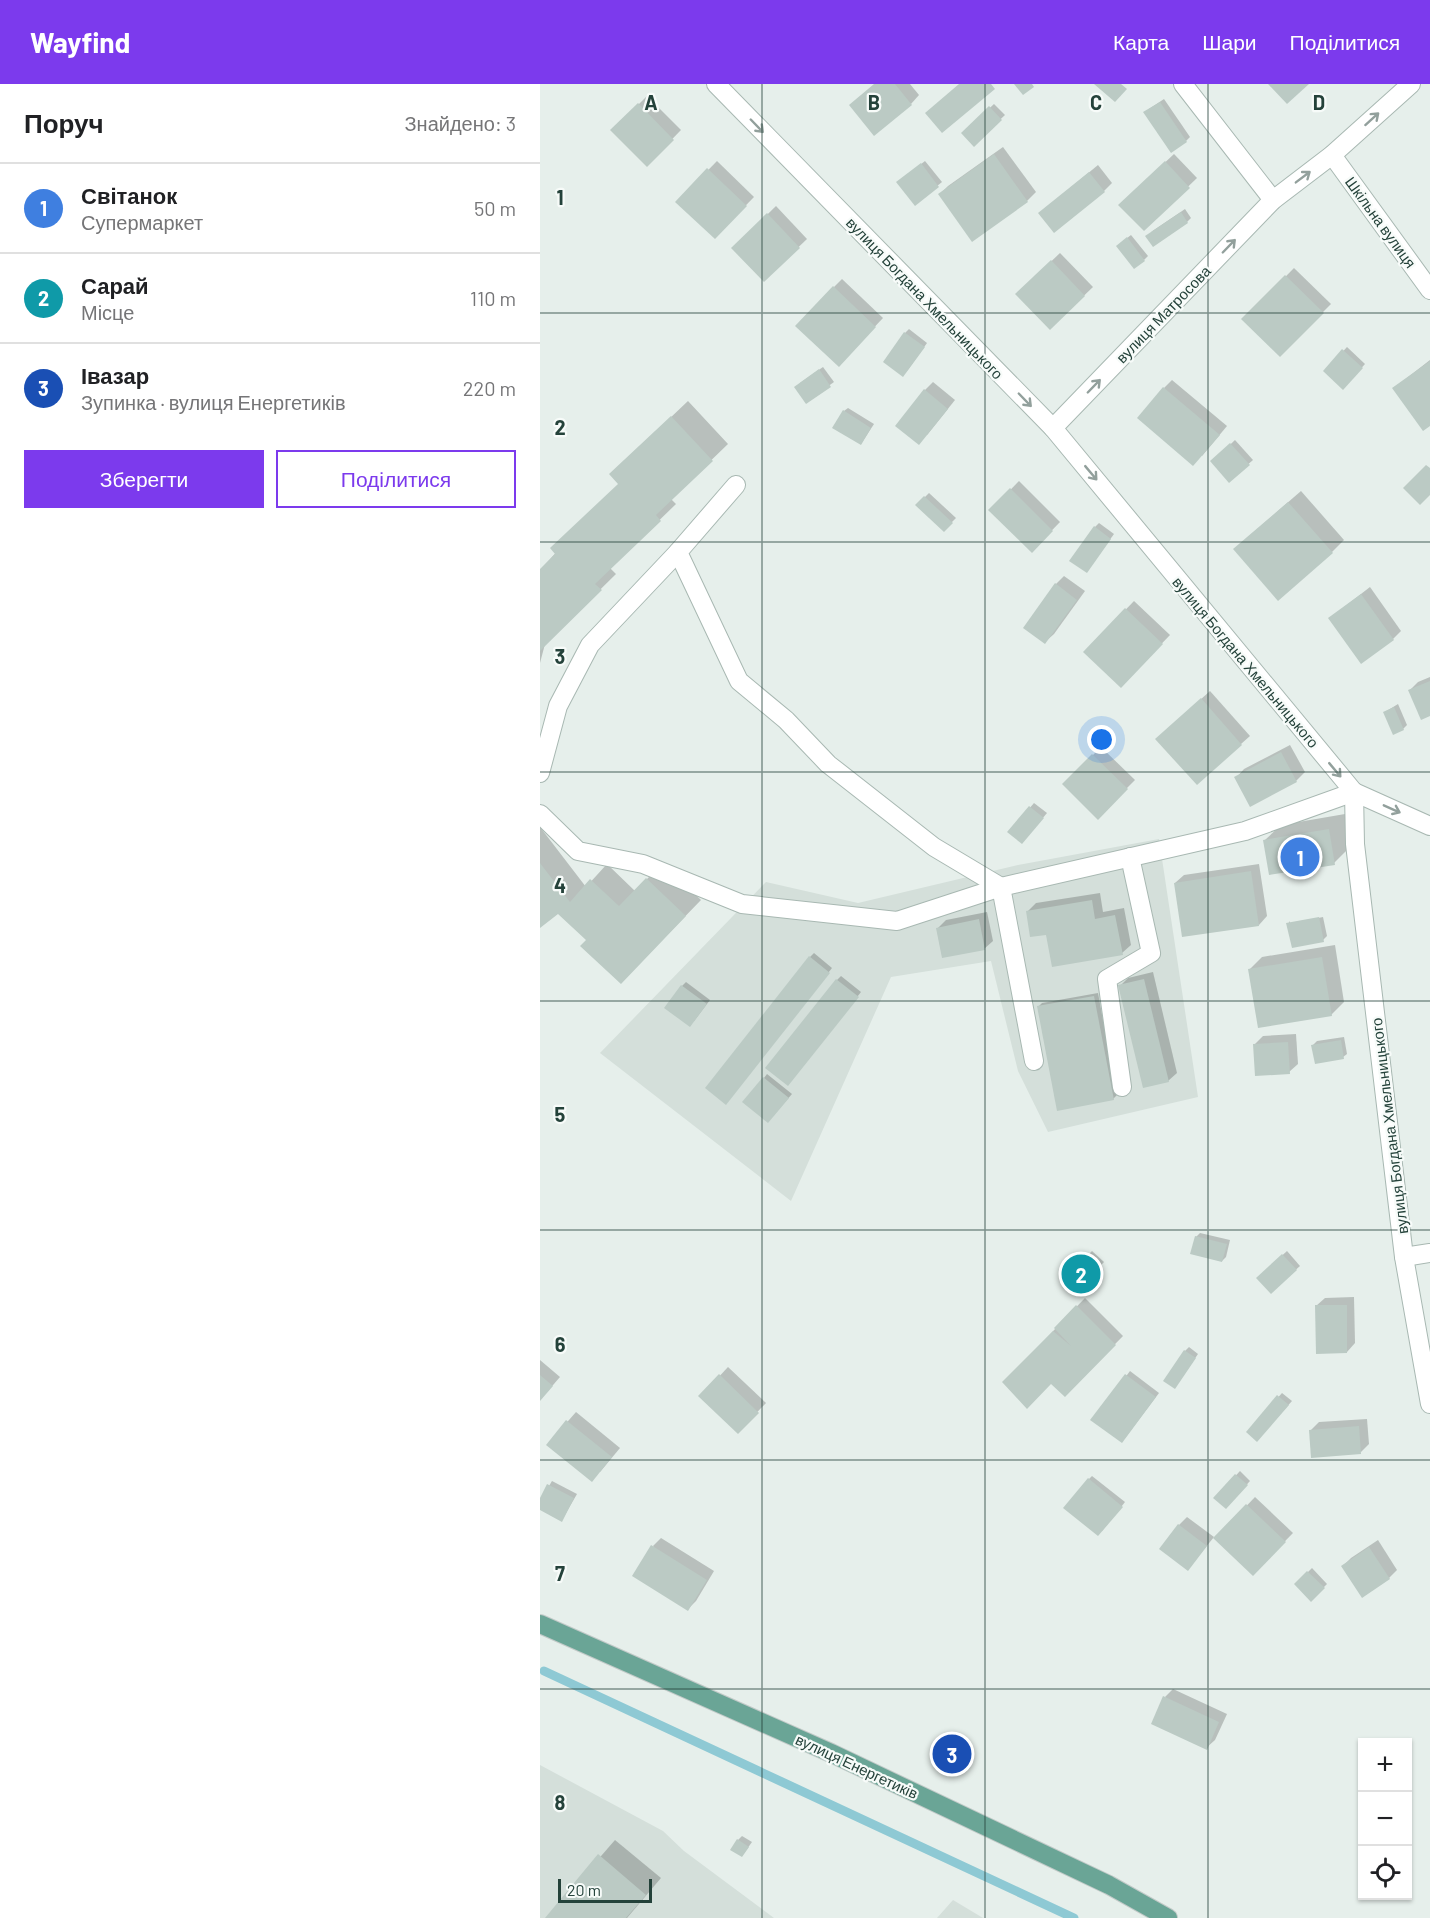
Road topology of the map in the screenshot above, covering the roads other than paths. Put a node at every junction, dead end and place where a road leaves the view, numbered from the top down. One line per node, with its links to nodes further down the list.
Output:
1 (716, 84): 7 (street, вулиця Богдана Хмельницького, one-way to 7)
2 (1183, 84): 5 (street)
3 (1411, 84): 4 (street, one-way to 3)
4 (1332, 155): 5 (street, вулиця Матросова, one-way to 4); 6 (street, Шкільна вулиця)
5 (1273, 200): 7 (street, вулиця Матросова, one-way to 5)
6 (1430, 290)
7 (1053, 428): 11 (street, вулиця Богдана Хмельницького, one-way to 11)
8 (736, 485): 9 (street)
9 (678, 552): 10 (street); 15 (street)
10 (540, 773)
11 (1354, 792): 13 (street, one-way to 13); 14 (street); 19 (street, вулиця Богдана Хмельницького)
12 (540, 814): 15 (street)
13 (1430, 826)
14 (1130, 857): 15 (street); 17 (street)
15 (1001, 887): 16 (street)
16 (1034, 1061)
17 (1122, 1087)
18 (1430, 1253): 19 (street)
19 (1404, 1257): 20 (street, вулиця Богдана Хмельницького)
20 (1430, 1404)
21 (540, 1624): 22 (main road, вулиця Енергетиків)
22 (1166, 1918)

